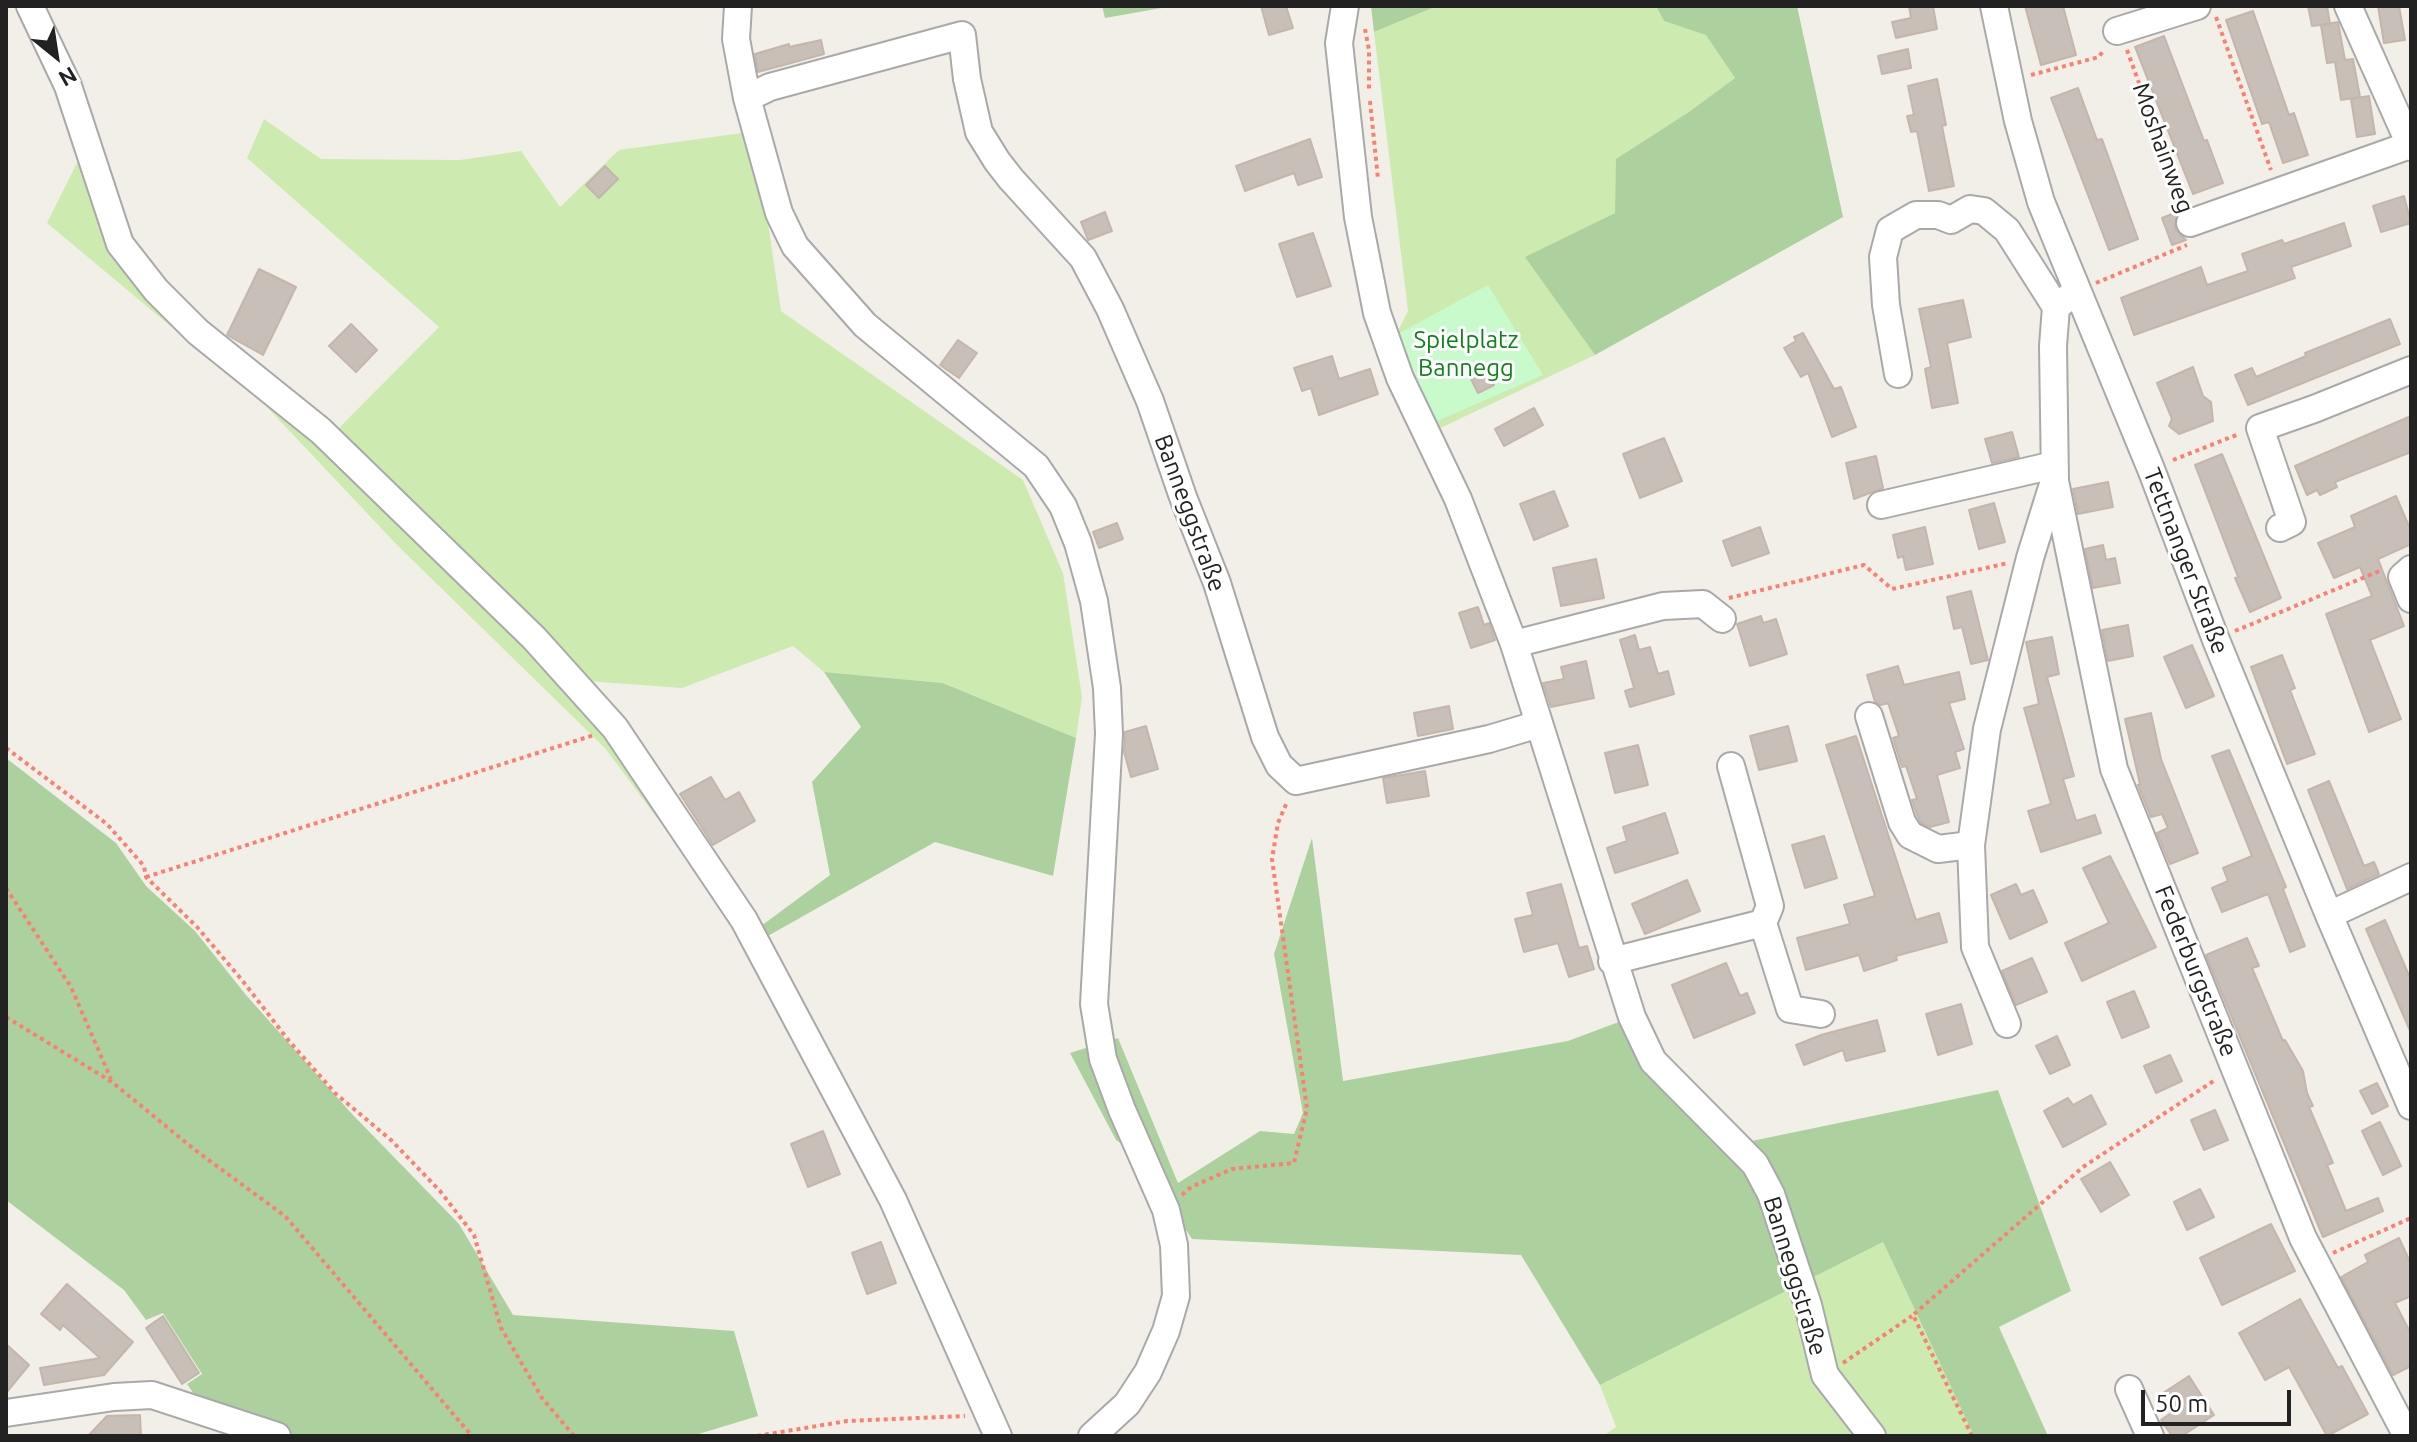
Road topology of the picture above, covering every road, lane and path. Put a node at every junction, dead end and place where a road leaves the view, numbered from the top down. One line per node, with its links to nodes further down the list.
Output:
1 (30, 6): 30 (street)
2 (738, 6): 10 (street)
3 (1994, 6): 9 (street, Tettnanger Straße)
4 (2197, 6): 8 (street)
5 (2211, 6): 13 (path)
6 (2348, 6): 11 (street)
7 (1354, 12): 12 (path); 27 (street, Banneggstraße)
8 (2117, 31): 9 (path); 14 (path, Moshainweg)
9 (2010, 81): 15 (street, Tettnanger Straße)
10 (747, 98): 33 (street, Banneggstraße); 47 (street)
11 (2410, 146): 13 (street, Moshainweg)
12 (1378, 180)
13 (2278, 191): 14 (street, Moshainweg)
14 (2190, 223): 15 (path)
15 (2066, 299): 17 (street, Tettnanger Straße); 20 (street, Federburgstraße); 38 (street, Tettnanger Straße)
16 (2411, 370): 22 (street)
17 (1898, 374)
18 (2234, 435): 19 (path)
19 (2181, 457)
20 (2054, 473): 21 (street); 23 (street, Federburgstraße); 44 (street, Federburgstraße)
21 (1881, 505)
22 (2280, 528)
23 (2030, 558): 25 (path); 34 (street, Federburgstraße)
24 (2408, 581): 26 (path)
25 (1713, 611): 27 (street)
26 (2252, 623)
27 (1514, 644): 29 (street, Banneggstraße)
28 (1869, 716): 34 (street)
29 (1539, 724): 33 (street); 40 (street, Banneggstraße)
30 (615, 728): 35 (path); 54 (street)
31 (6, 748): 35 (path)
32 (1731, 766): 39 (street)
33 (1296, 781): 47 (path)
34 (1971, 845): 43 (street, Federburgstraße)
35 (146, 877): 57 (path)
36 (2411, 877): 38 (street)
37 (6, 888): 45 (path)
38 (2329, 915): 46 (street, Tettnanger Straße)
39 (1763, 923): 40 (street); 41 (street)
40 (1612, 961): 51 (street, Banneggstraße)
41 (1821, 1014)
42 (6, 1017): 45 (path)
43 (2007, 1024)
44 (2235, 1067): 49 (street, Federburgstraße); 50 (path)
45 (112, 1082): 56 (path)
46 (2411, 1106)
47 (1166, 1210): 59 (street)
48 (2411, 1218): 49 (path)
49 (2314, 1262): 63 (street, Federburgstraße)
50 (1913, 1315): 51 (path); 61 (path)
51 (1825, 1375): 60 (street, Banneggstraße)
52 (2129, 1389): 62 (street)
53 (6, 1413): 55 (street)
54 (993, 1426): 58 (path)
55 (277, 1436)
56 (472, 1436)
57 (574, 1436)
58 (757, 1436)
59 (1092, 1436)
60 (1872, 1436)
61 (1972, 1436)
62 (2150, 1436)
63 (2407, 1436)

